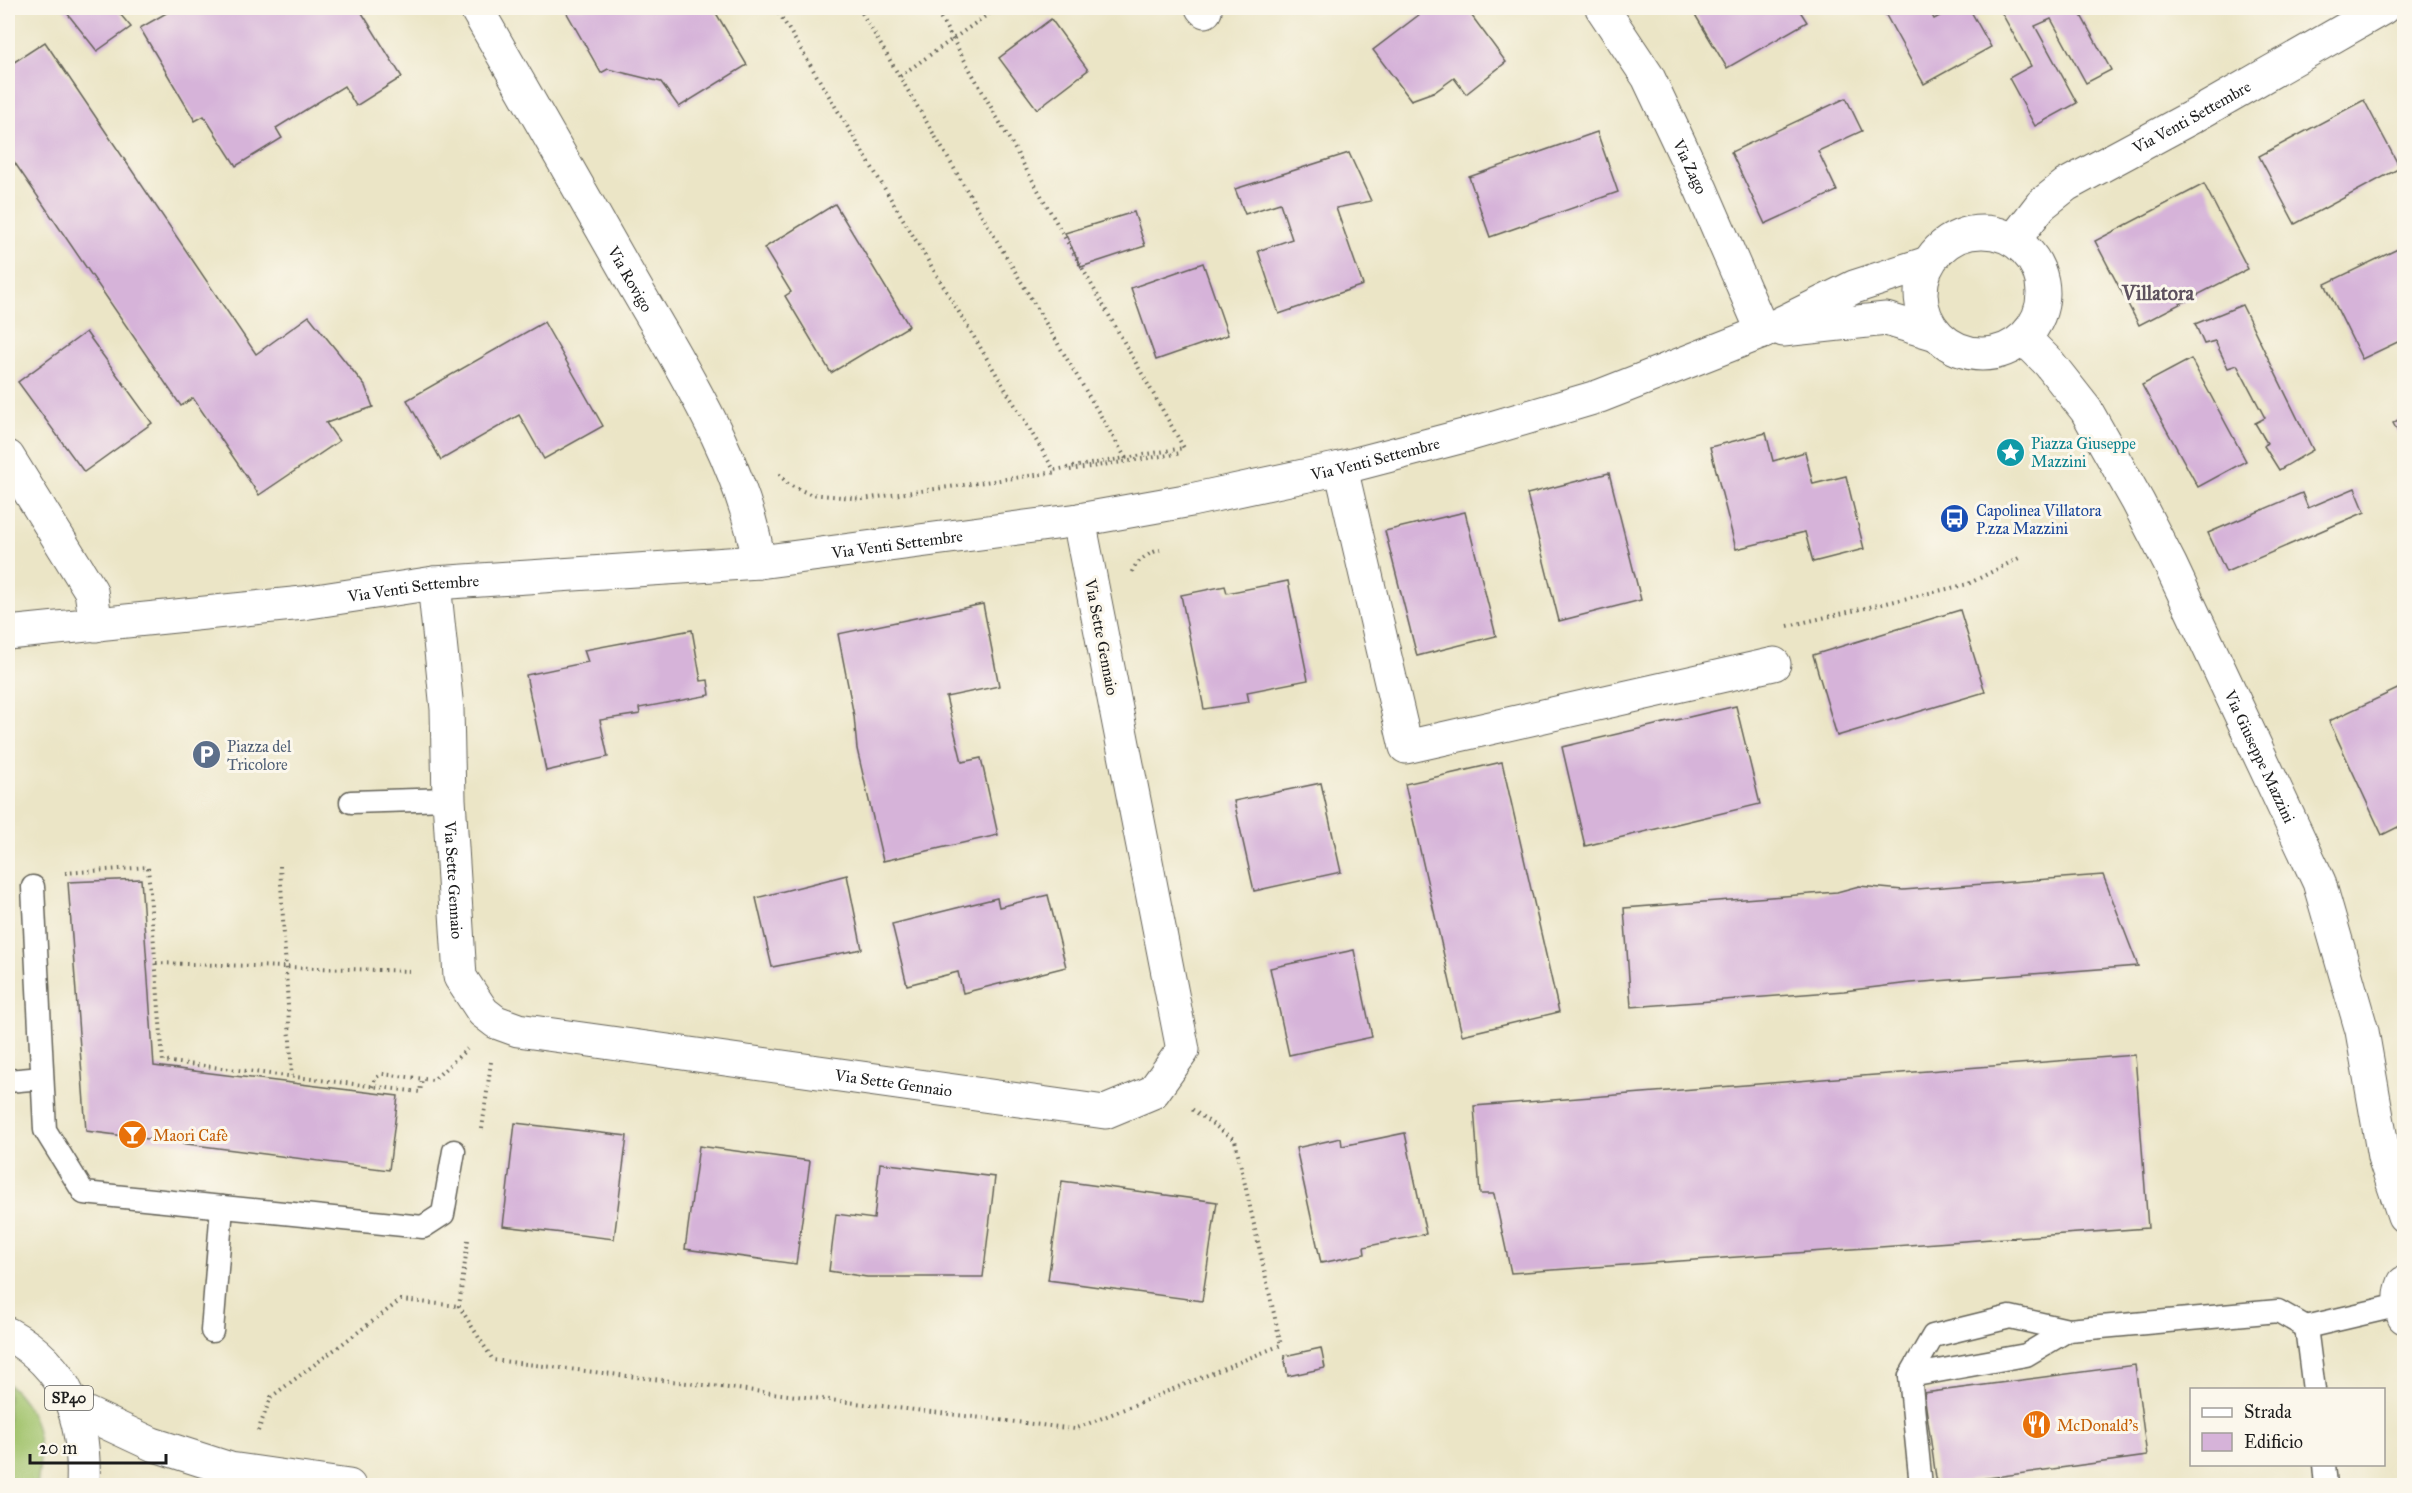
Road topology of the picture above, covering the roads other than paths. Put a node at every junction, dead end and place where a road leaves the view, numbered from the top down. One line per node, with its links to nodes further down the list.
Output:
1 (476, 8): 12 (street, Via Rovigo)
2 (1602, 8): 6 (street, Via Zago)
3 (2383, 8): 4 (street, Via Venti Settembre)
4 (2014, 240): 5 (street); 8 (street)
5 (1928, 263): 6 (street); 7 (street)
6 (1763, 332): 7 (street); 10 (street, Via Venti Settembre)
7 (1936, 334): 8 (street)
8 (2024, 338): 24 (street, Via Giuseppe Mazzini)
9 (8, 457): 14 (street)
10 (1341, 468): 11 (street, Via Venti Settembre); 16 (street)
11 (1079, 520): 12 (street, Via Venti Settembre); 17 (street, Via Sette Gennaio)
12 (759, 562): 13 (street, Via Venti Settembre)
13 (434, 583): 14 (street, Via Venti Settembre); 17 (street, Via Sette Gennaio)
14 (96, 625): 15 (street, Via Venti Settembre)
15 (8, 633)
16 (1774, 664)
17 (449, 799): 18 (lane)
18 (351, 802)
19 (33, 887): 20 (lane)
20 (42, 1078): 21 (lane); 23 (lane)
21 (8, 1081)
22 (454, 1151): 23 (lane)
23 (222, 1207): 28 (lane)
24 (2404, 1216)
25 (2403, 1302): 26 (lane)
26 (2306, 1328): 27 (lane); 31 (lane)
27 (2068, 1330): 30 (lane); 30 (lane)
28 (212, 1331)
29 (8, 1334): 32 (street, SP40)
30 (1910, 1376): 36 (lane)
31 (2314, 1388)
32 (75, 1408): 34 (street, SP40); 35 (street, SP40)
33 (2324, 1466): 37 (lane)
34 (83, 1485)
35 (349, 1485)
36 (1921, 1485)
37 (2326, 1485)

